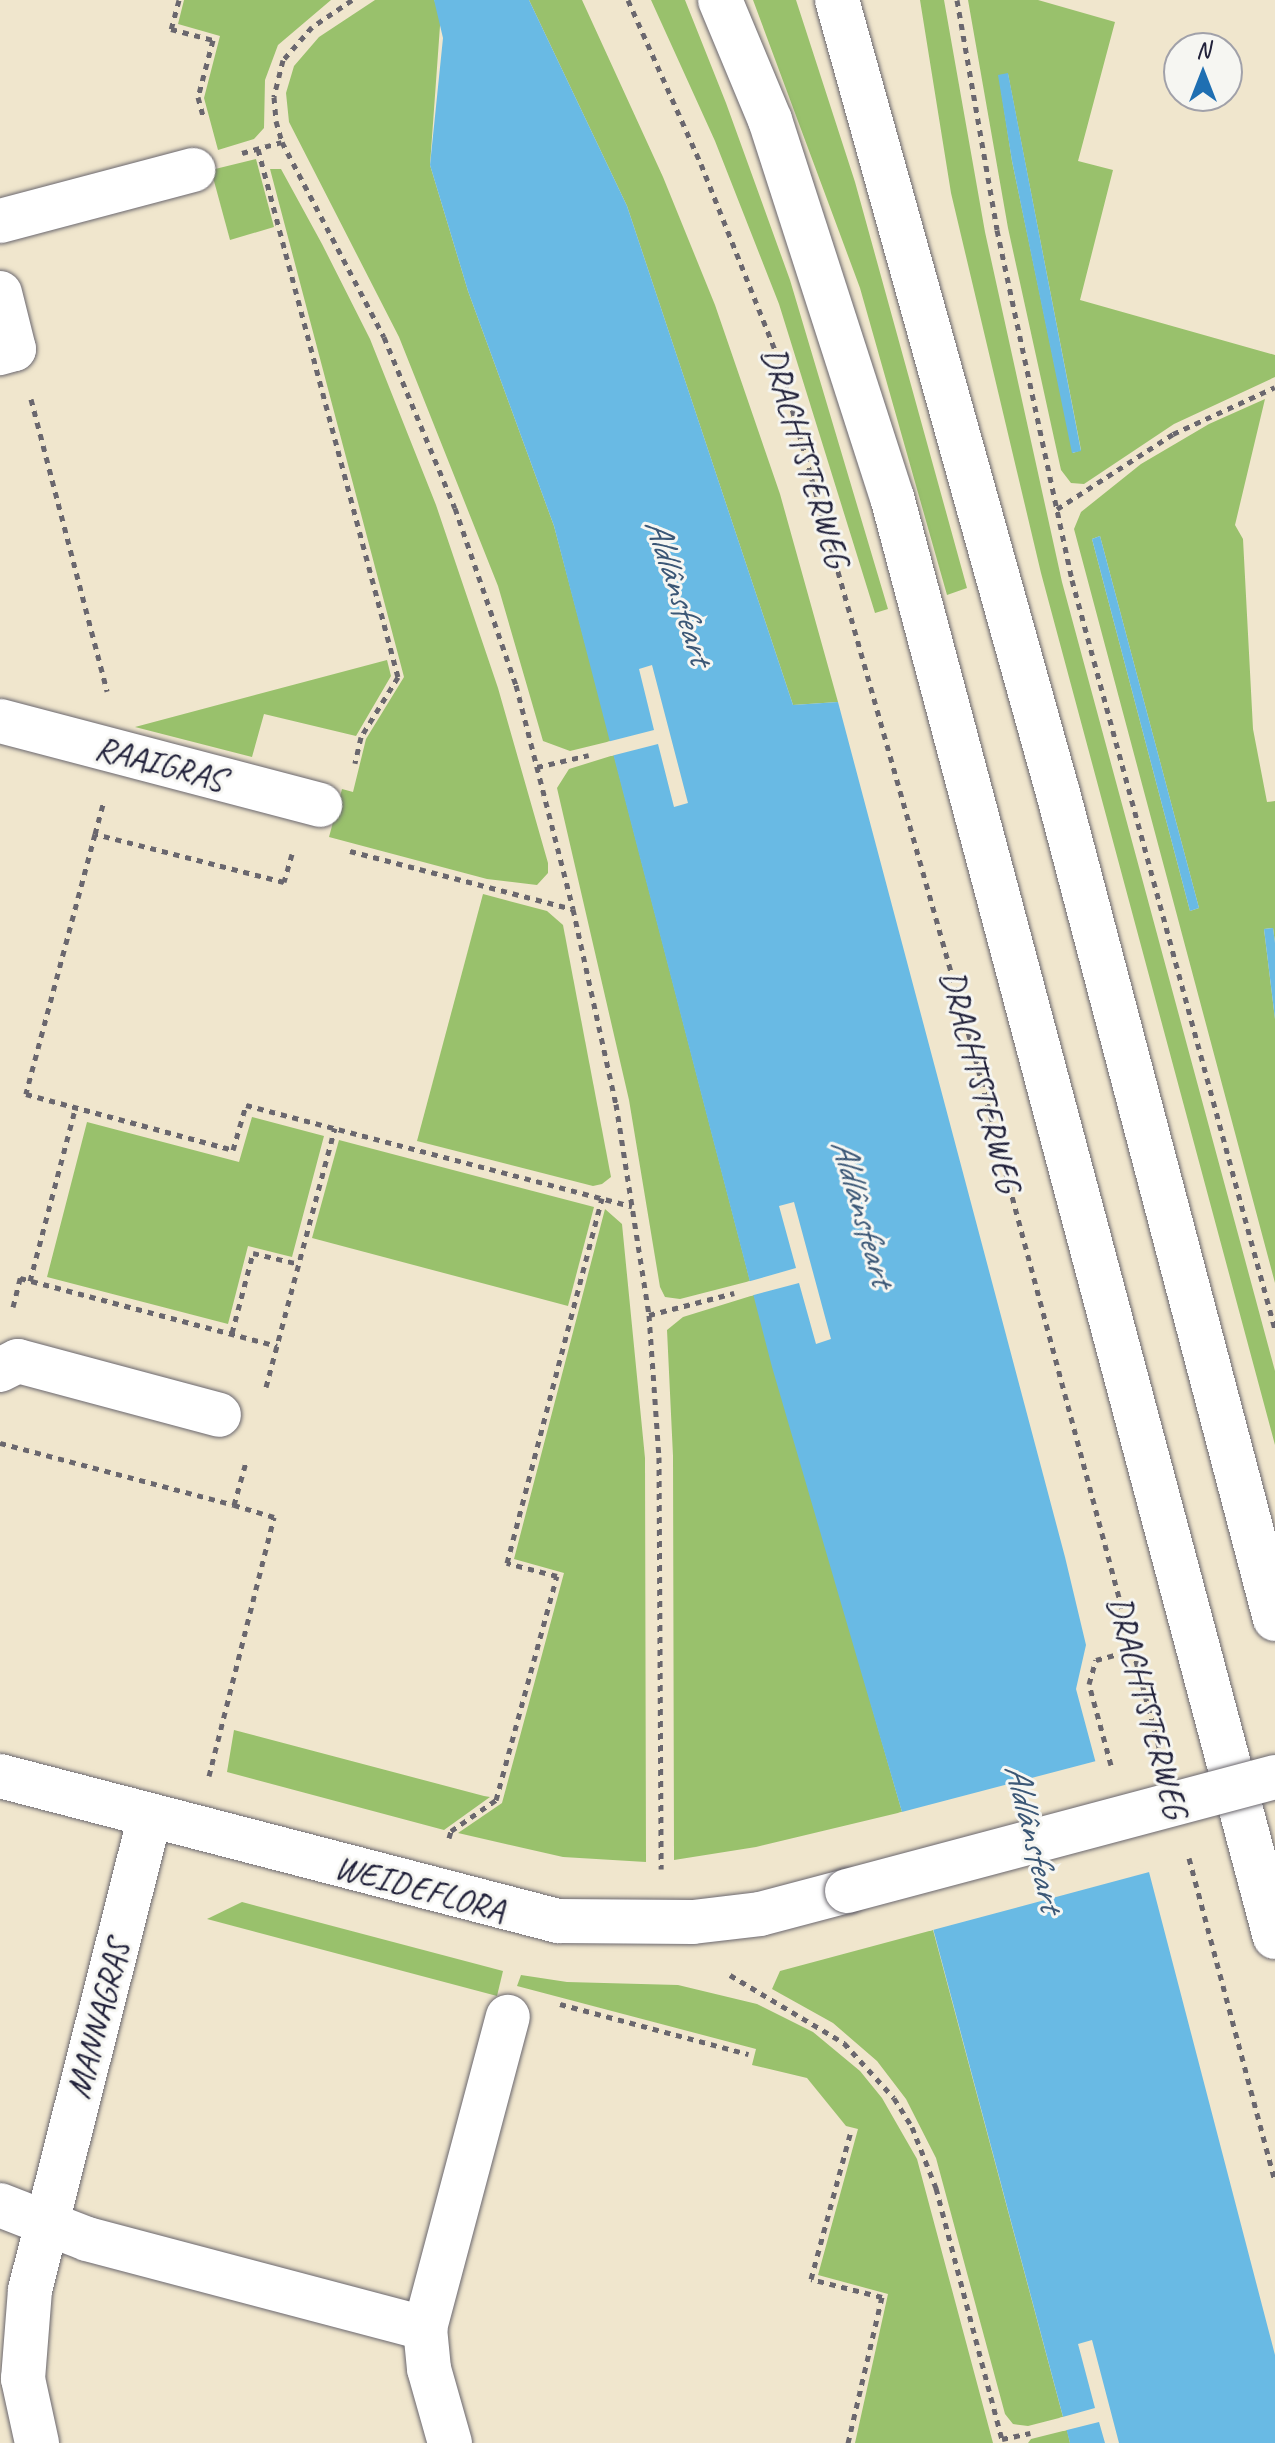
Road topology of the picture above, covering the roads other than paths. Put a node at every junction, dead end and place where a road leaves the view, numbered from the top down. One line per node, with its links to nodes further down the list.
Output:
1 (720, 0): 15 (street, DRACHTSTERWEG)
2 (837, 0): 11 (street)
3 (193, 170): 4 (street)
4 (0, 221)
5 (0, 293): 6 (street)
6 (0, 353)
7 (0, 721): 8 (street, RAAIGRAS)
8 (320, 805)
9 (0, 1370): 10 (street)
10 (219, 1415)
11 (1275, 1619)
12 (0, 1776): 14 (street, WEIDEFLORA)
13 (1275, 1777): 14 (street, WEIDEFLORA, bridge)
14 (150, 1815): 18 (street, MANNAGRAS)
15 (1275, 1937)
16 (508, 2017): 19 (street)
17 (0, 2205): 18 (street)
18 (45, 2222): 19 (street); 20 (street, MANNAGRAS)
19 (425, 2328): 21 (street)
20 (37, 2443)
21 (450, 2443)

